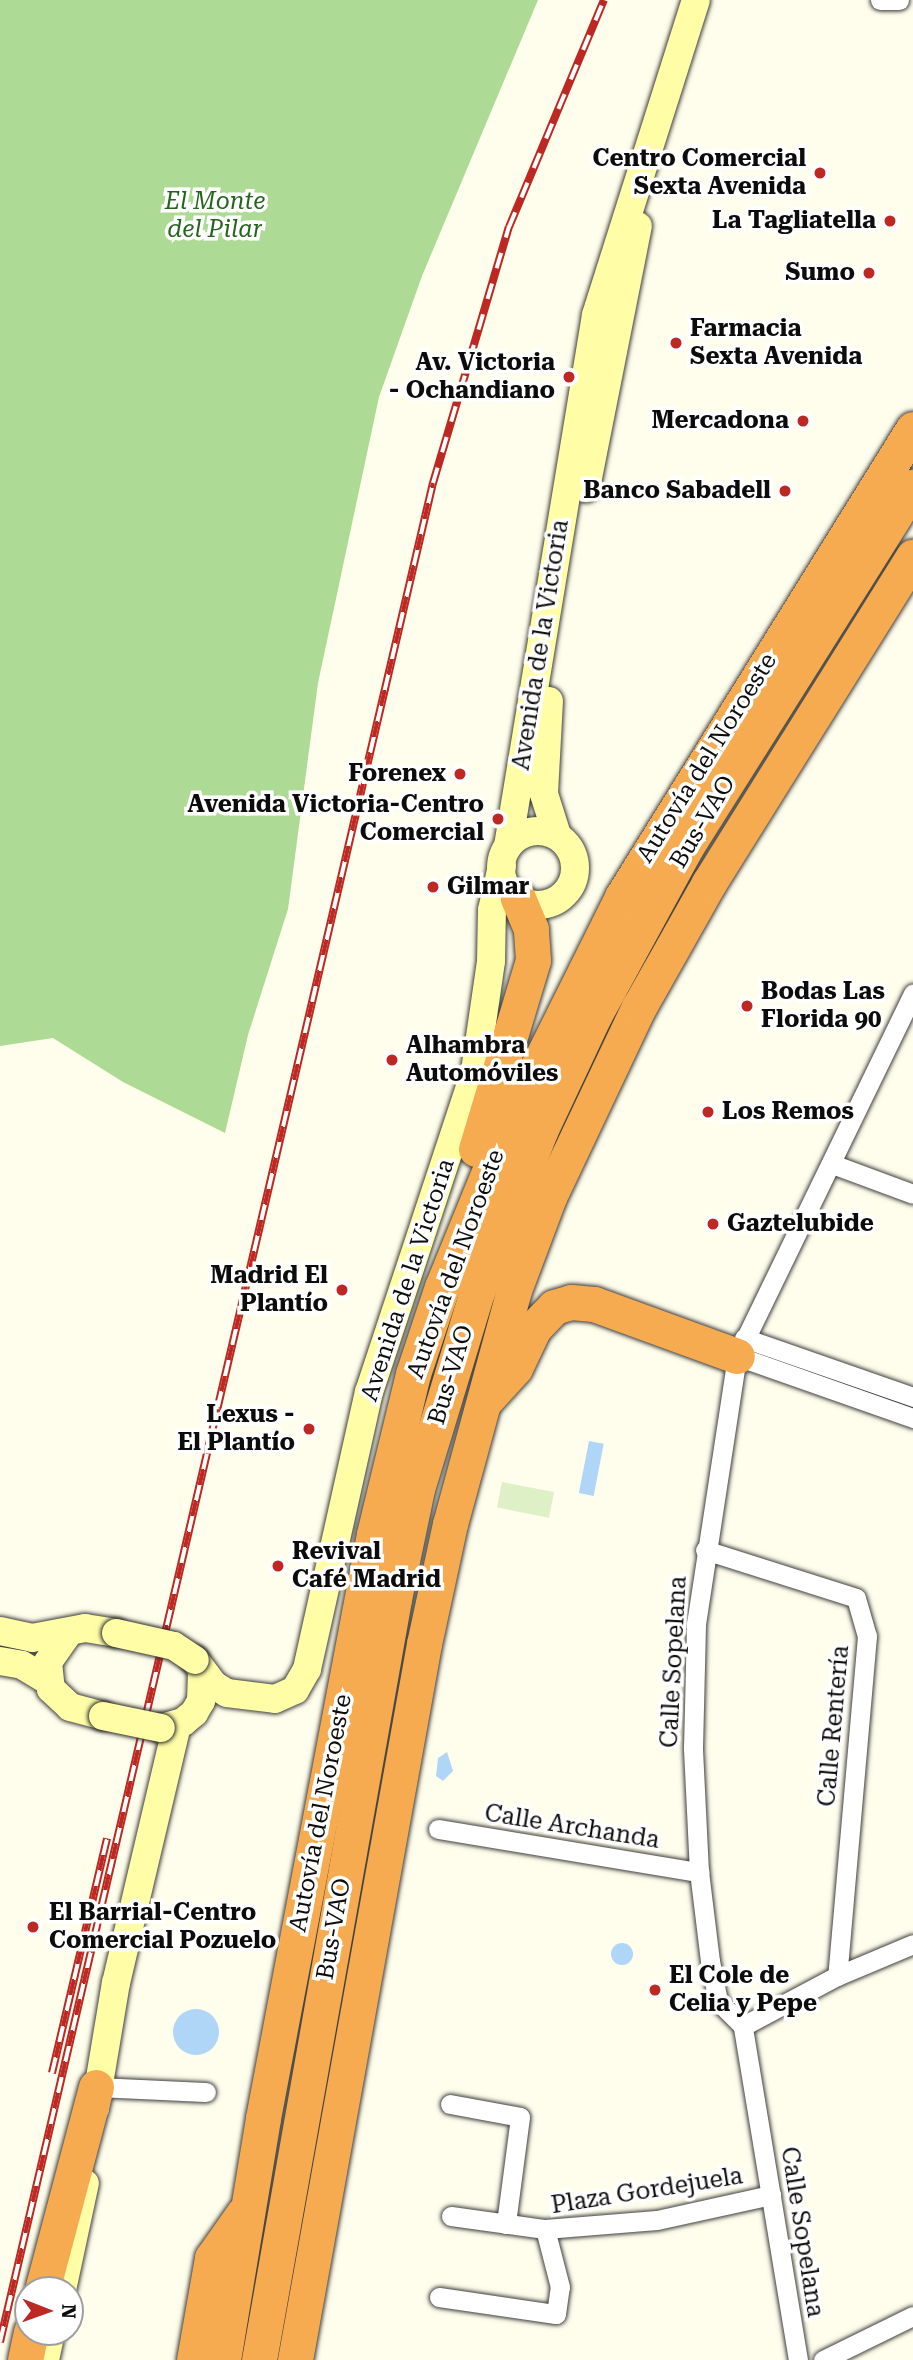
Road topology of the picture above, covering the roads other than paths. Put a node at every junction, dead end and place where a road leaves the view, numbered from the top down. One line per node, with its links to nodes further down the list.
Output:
1 (696, 0): 9 (street, Avenida de la Victoria)
2 (707, 0): 8 (street, Avenida de la Victoria)
3 (880, 0): 4 (street)
4 (900, 0)
5 (913, 429): 15 (highway, Autovía del Noroeste)
6 (913, 487): 47 (highway, Bus-VAO)
7 (913, 556): 18 (highway)
8 (557, 835): 9 (street); 10 (street)
9 (505, 856): 10 (street); 11 (street, Avenida de la Victoria)
10 (524, 903): 11 (street, Avenida de la Victoria); 15 (highway)
11 (491, 961): 26 (street, Avenida de la Victoria)
12 (913, 993): 13 (street, Calle Sopelana)
13 (832, 1164): 14 (street); 16 (street, Calle Sopelana)
14 (913, 1194)
15 (442, 1287): 37 (highway, Autovía del Noroeste)
16 (740, 1347): 17 (street); 18 (highway); 19 (street); 20 (street, Calle Sopelana)
17 (913, 1397)
18 (480, 1407): 48 (highway)
19 (913, 1418)
20 (705, 1550): 29 (street, Calle Sopelana); 31 (street, Calle Rentería)
21 (0, 1631): 22 (street)
22 (67, 1635): 24 (street, bridge); 25 (street)
23 (0, 1661): 25 (street)
24 (198, 1666): 26 (street); 27 (street)
25 (49, 1681): 27 (street, bridge)
26 (227, 1693): 27 (street)
27 (178, 1720): 33 (street)
28 (438, 1829): 29 (street, Calle Archanda)
29 (699, 1872): 32 (street, Calle Sopelana)
30 (913, 1944): 31 (street)
31 (837, 1976): 32 (street)
32 (743, 2026): 36 (street, Calle Sopelana)
33 (96, 2087): 34 (street); 41 (highway); 42 (street)
34 (206, 2092)
35 (450, 2104): 39 (street)
36 (771, 2195): 40 (street, Plaza Gordejuela); 49 (street, Calle Sopelana)
37 (247, 2208): 45 (highway); 46 (highway, Autovía del Noroeste)
38 (451, 2216): 39 (street)
39 (506, 2224): 40 (street)
40 (545, 2229): 43 (street, Plaza Gordejuela)
41 (45, 2276)
42 (65, 2276)
43 (439, 2297)
44 (913, 2316): 50 (street)
45 (194, 2360)
46 (223, 2360)
47 (259, 2360)
48 (295, 2360)
49 (798, 2360)
50 (823, 2360)

